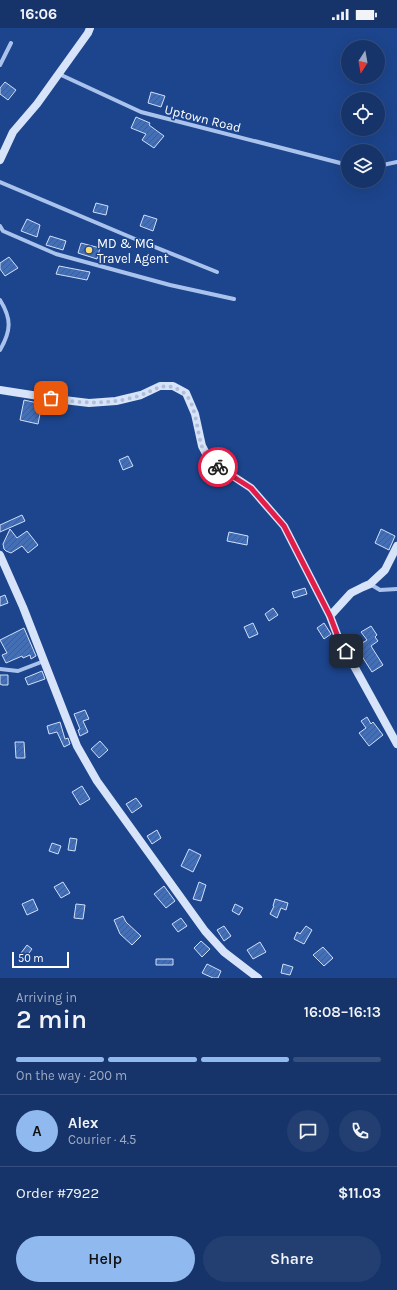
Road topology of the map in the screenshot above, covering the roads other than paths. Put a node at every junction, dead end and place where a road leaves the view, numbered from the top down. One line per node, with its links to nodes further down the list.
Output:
1 (90, 28): 4 (street)
2 (11, 43): 3 (street)
3 (0, 65)
4 (58, 74): 5 (street); 7 (street, Uptown Road)
5 (0, 160)
6 (397, 162): 8 (street)
7 (341, 163)
8 (385, 165)
9 (0, 182): 11 (street)
10 (0, 226): 12 (street)
11 (217, 272)
12 (234, 299)
13 (0, 300): 14 (street)
14 (0, 350)
15 (0, 390): 20 (street)
16 (397, 546): 18 (street)
17 (0, 555): 21 (street)
18 (370, 584): 19 (street); 20 (street)
19 (397, 589)
20 (330, 616): 23 (street)
21 (45, 661): 22 (street); 24 (street)
22 (0, 669)
23 (397, 744)
24 (258, 978)

